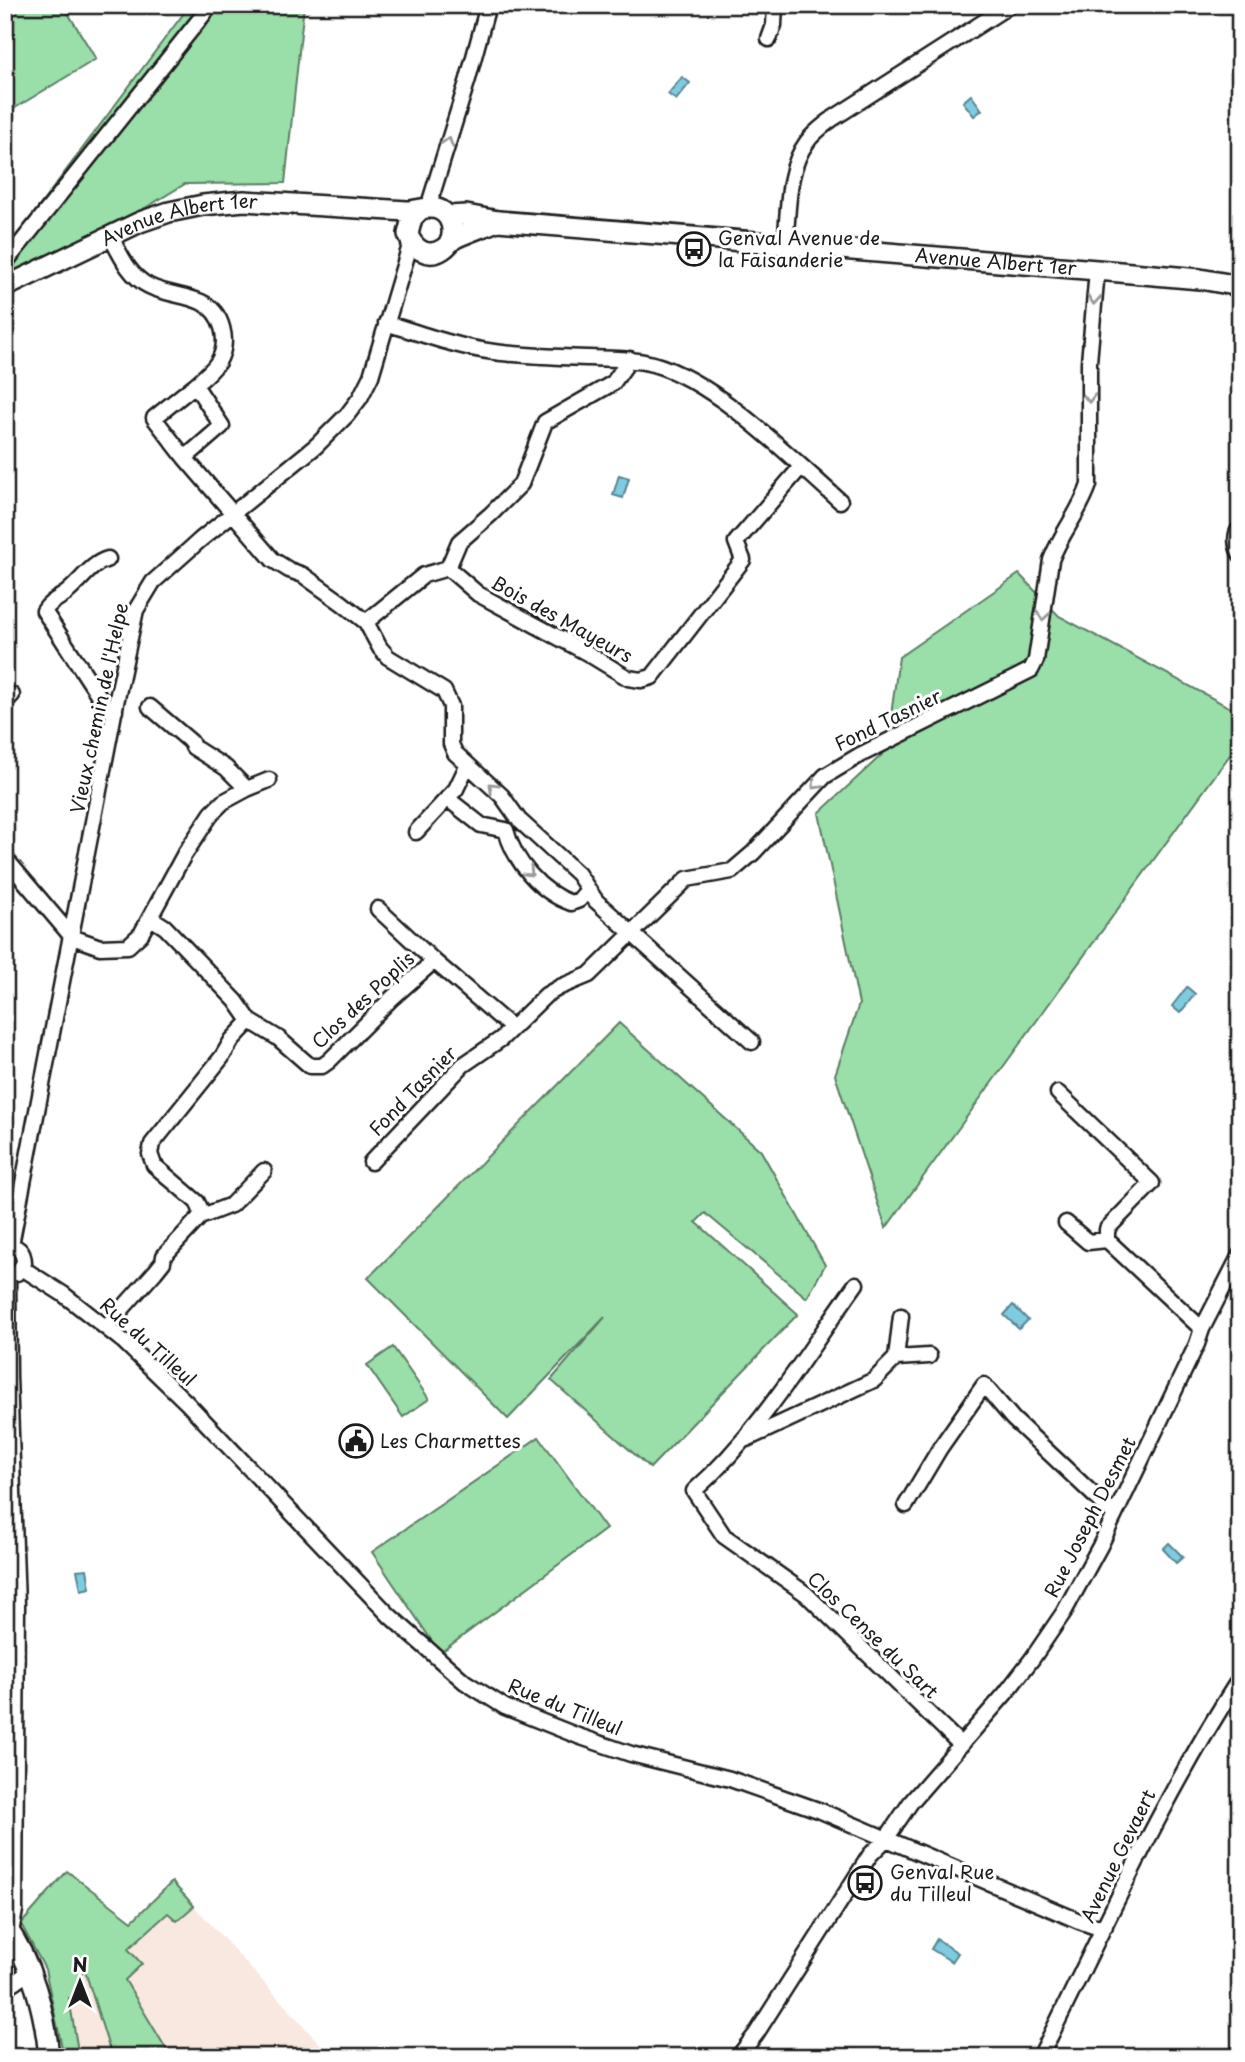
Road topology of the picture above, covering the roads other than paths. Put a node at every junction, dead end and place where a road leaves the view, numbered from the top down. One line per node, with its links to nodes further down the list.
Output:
1 (211, 5): 11 (street)
2 (488, 5): 7 (street, Vieux chemin de l'Helpe, one-way to 2)
3 (775, 5): 5 (street)
4 (1010, 5): 10 (street)
5 (769, 39)
6 (498, 221): 7 (main road, Avenue Albert 1er); 9 (main road, Avenue Albert 1er); 10 (main road, Avenue Albert 1er)
7 (424, 226): 8 (main road, Avenue Albert 1er); 9 (main road); 9 (main road, Avenue Albert 1er); 15 (street, Vieux chemin de l'Helpe)
8 (110, 235): 14 (main road, Avenue Albert 1er); 17 (street)
9 (451, 240)
10 (785, 244): 12 (main road, Avenue Albert 1er)
11 (5, 263)
12 (1097, 270): 13 (main road, Avenue Albert 1er); 40 (street, Fond Tasnier, one-way to 40)
13 (1240, 286)
14 (5, 287)
15 (386, 323): 16 (street); 21 (street, Vieux chemin de l'Helpe)
16 (630, 359): 19 (street); 25 (street)
17 (195, 385): 18 (street); 18 (street)
18 (185, 458): 21 (street)
19 (801, 467): 20 (street); 25 (street, Bois des Mayeurs)
20 (840, 501)
21 (232, 514): 26 (street); 28 (street, Vieux chemin de l'Helpe)
22 (1240, 528): 23 (street)
23 (1240, 554)
24 (108, 559): 28 (street)
25 (448, 568): 26 (street)
26 (366, 622): 29 (street)
27 (150, 707): 31 (street)
28 (115, 711): 41 (street, Vieux chemin de l'Helpe)
29 (467, 766): 32 (street); 33 (street, one-way to 29)
30 (269, 780): 31 (street)
31 (247, 789): 39 (street)
32 (448, 799): 34 (street); 35 (street)
33 (516, 816): 34 (street); 37 (street)
34 (506, 830): 37 (street, one-way to 37)
35 (416, 832)
36 (5, 858): 41 (street)
37 (587, 891): 40 (street)
38 (378, 908): 42 (street, Clos des Poplis)
39 (151, 918): 41 (street); 43 (street, Clos des Poplis)
40 (632, 933): 44 (street, Fond Tasnier); 45 (street)
41 (72, 937): 52 (street, Vieux chemin de l'Helpe)
42 (434, 961): 43 (street, Clos des Poplis); 44 (street, Clos des Poplis)
43 (250, 1021): 49 (street)
44 (512, 1028): 47 (street, Fond Tasnier)
45 (752, 1042)
46 (1058, 1093): 51 (street)
47 (371, 1162)
48 (264, 1171): 49 (street)
49 (200, 1217): 58 (street)
50 (1066, 1223): 51 (street)
51 (1107, 1240): 59 (street)
52 (8, 1245): 54 (street, Vieux chemin de l'Helpe)
53 (1240, 1255): 59 (street, Rue Joseph Desmet)
54 (22, 1268): 55 (street); 58 (street, Rue du Tilleul)
55 (7, 1275): 69 (street)
56 (856, 1284): 62 (street)
57 (901, 1316): 61 (street)
58 (106, 1327): 67 (street, Rue du Tilleul)
59 (1202, 1329): 64 (street, Rue Joseph Desmet)
60 (929, 1356): 61 (street)
61 (896, 1358): 62 (street)
62 (746, 1440): 66 (street, Clos Cense du Sart)
63 (906, 1505): 64 (street)
64 (1115, 1515): 66 (street, Rue Joseph Desmet)
65 (1240, 1678): 68 (street, Avenue Gevaert)
66 (961, 1745): 67 (street, Rue Joseph Desmet)
67 (886, 1839): 68 (street, Rue du Tilleul); 73 (street, Rue Joseph Desmet)
68 (1105, 1926): 74 (street, Avenue Gevaert)
69 (8, 1929): 70 (main road)
70 (30, 1972): 71 (street); 72 (main road)
71 (5, 1988)
72 (49, 2057)
73 (738, 2057)
74 (1040, 2057)

